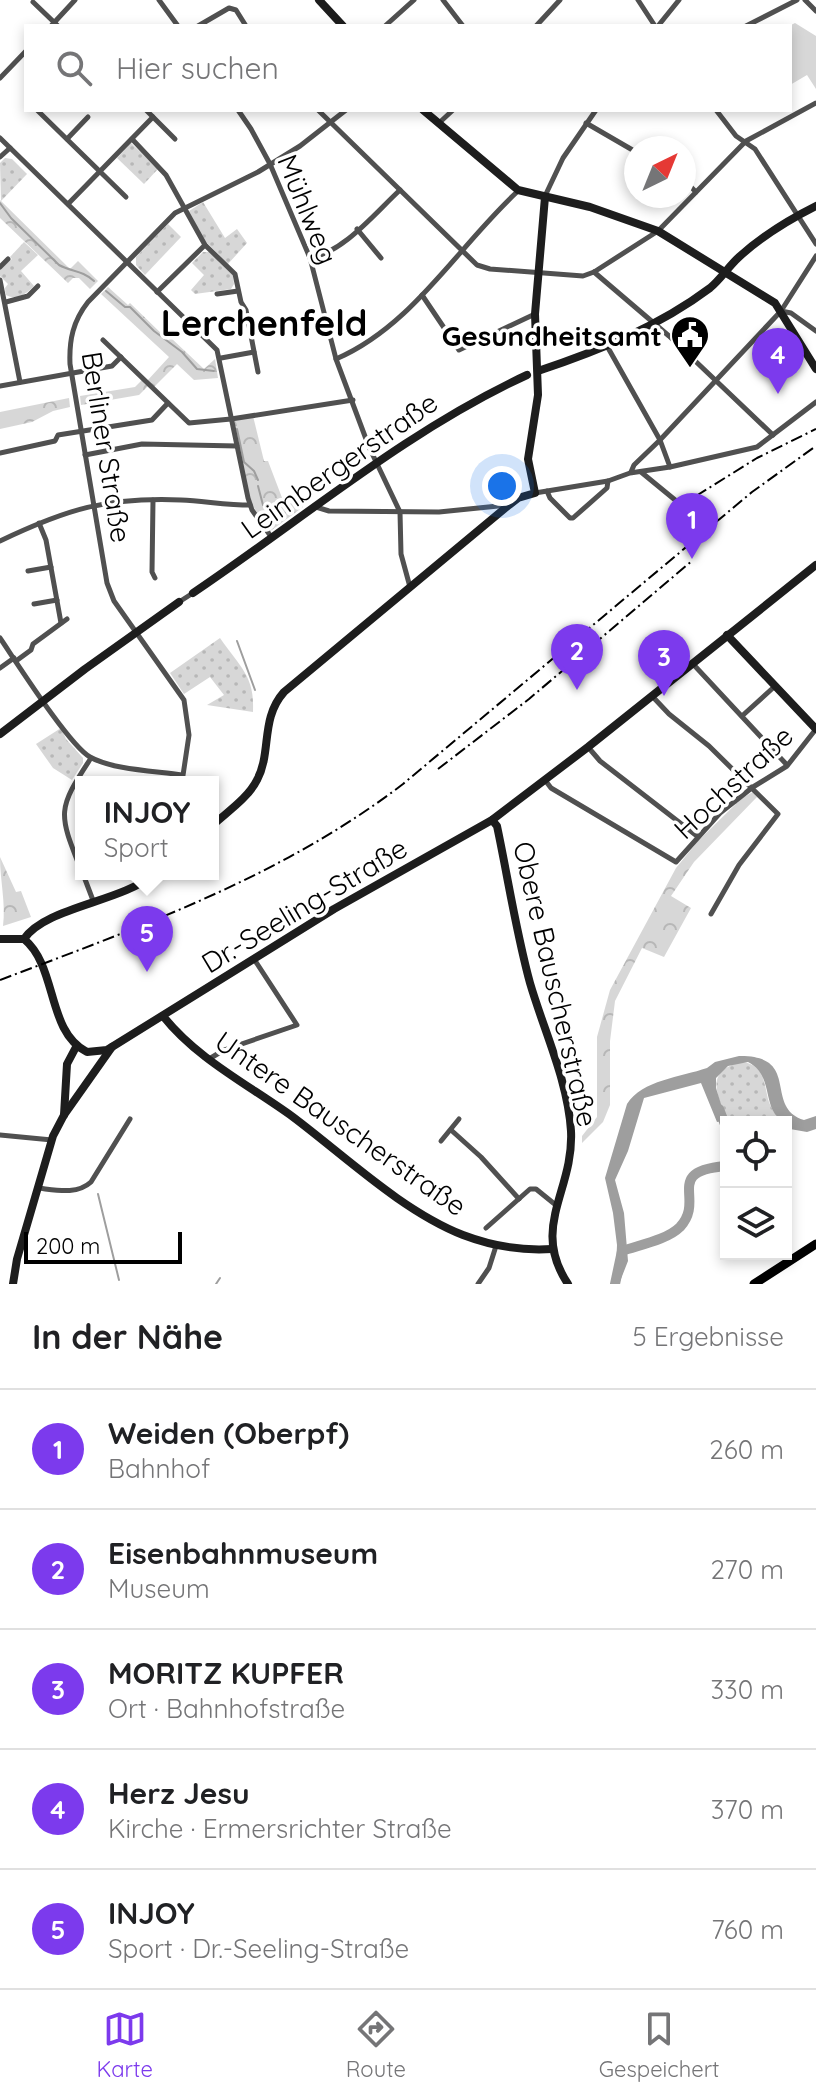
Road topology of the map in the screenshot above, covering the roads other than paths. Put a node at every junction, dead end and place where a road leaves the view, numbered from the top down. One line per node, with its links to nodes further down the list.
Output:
1 (75, 0): 16 (street)
2 (159, 0): 17 (street)
3 (319, 0): 20 (street)
4 (414, 0): 21 (street)
5 (443, 0): 22 (street)
6 (545, 0): 13 (street)
7 (560, 0): 13 (street)
8 (638, 0): 24 (street)
9 (679, 0): 25 (street)
10 (797, 0): 26 (street)
11 (805, 0): 14 (street)
12 (33, 2): 15 (street)
13 (552, 8): 23 (street)
14 (816, 11)
15 (53, 24)
16 (55, 24)
17 (177, 24)
18 (201, 24): 19 (street)
19 (245, 24)
20 (341, 24)
21 (387, 24)
22 (461, 24)
23 (538, 24)
24 (656, 24)
25 (659, 24)
26 (750, 24)
27 (24, 53): 28 (street)
28 (0, 78)
29 (816, 103): 48 (street)
30 (39, 112): 45 (street)
31 (148, 112): 40 (street)
32 (239, 112): 52 (street, Mühlweg)
33 (320, 112): 41 (street)
34 (343, 112): 41 (street, Berliner Straße)
35 (425, 112): 43 (street)
36 (451, 112): 43 (street)
37 (594, 112): 42 (street)
38 (718, 112): 48 (street)
39 (88, 117): 45 (street)
40 (153, 117): 46 (street); 47 (street)
41 (329, 122): 52 (street, Berliner Straße); 54 (street)
42 (586, 123): 49 (street); 58 (street)
43 (439, 124): 55 (street)
44 (0, 138): 50 (street)
45 (67, 139): 53 (street)
46 (132, 139): 53 (street); 61 (street)
47 (175, 139)
48 (746, 141): 56 (street); 63 (street)
49 (624, 145)
50 (10, 148): 51 (street); 59 (street)
51 (0, 157)
52 (270, 164): 61 (street, Berliner Straße); 70 (street, Mühlweg)
53 (99, 170): 57 (street); 59 (street)
54 (400, 190): 64 (street); 68 (street)
55 (518, 190): 58 (street); 68 (street)
56 (696, 192)
57 (126, 197)
58 (545, 197): 65 (street); 75 (street)
59 (68, 204): 73 (street)
60 (816, 206): 63 (street, Leimbergerstraße)
61 (184, 207): 67 (street); 73 (street, Berliner Straße)
62 (680, 208): 65 (street)
63 (798, 215): 66 (street); 77 (street, Leimbergerstraße)
64 (357, 229): 70 (street); 71 (street)
65 (658, 231): 76 (street); 77 (street)
66 (816, 244)
67 (205, 245): 80 (street); 81 (street)
68 (462, 251): 75 (street); 83 (street)
69 (816, 256): 85 (street)
70 (310, 258): 94 (street, Mühlweg)
71 (381, 258)
72 (8, 259): 74 (street)
73 (127, 261): 81 (street); 98 (street, Berliner Straße)
74 (0, 267)
75 (538, 271): 76 (street); 86 (street)
76 (594, 272): 87 (street)
77 (726, 272): 85 (street); 87 (street, Leimbergerstraße)
78 (0, 280): 84 (street)
79 (38, 286): 84 (street)
80 (238, 291): 82 (street); 91 (street)
81 (157, 292): 93 (street)
82 (217, 294)
83 (422, 295): 86 (street); 94 (street)
84 (6, 302): 101 (street)
85 (781, 311): 88 (street); 95 (street); 100 (street)
86 (535, 314): 96 (street)
87 (654, 323): 90 (street, Leimbergerstraße); 100 (street)
88 (816, 331)
89 (103, 340): 92 (street)
90 (607, 346): 96 (street, Leimbergerstraße); 109 (street)
91 (254, 352): 93 (street); 97 (street)
92 (121, 357): 98 (street); 105 (street)
93 (221, 358): 106 (street)
94 (336, 359): 103 (street, Mühlweg)
95 (816, 369)
96 (538, 371): 99 (street, Leimbergerstraße); 119 (street)
97 (258, 372)
98 (72, 373): 101 (street); 107 (street, Berliner Straße)
99 (527, 375): 113 (street, Leimbergerstraße)
100 (716, 381): 108 (street); 109 (street)
101 (20, 382): 102 (street)
102 (0, 386)
103 (353, 400): 106 (street); 113 (street, Mühlweg)
104 (816, 402): 108 (street)
105 (168, 403): 106 (street); 107 (street)
106 (231, 419): 110 (street)
107 (81, 431): 111 (street); 112 (street, Berliner Straße)
108 (773, 435): 114 (street)
109 (660, 440): 114 (street); 116 (street)
110 (237, 446): 112 (street); 123 (street)
111 (0, 453)
112 (85, 455): 121 (street, Berliner Straße)
113 (377, 463): 125 (street, Leimbergerstraße); 126 (street, Mühlweg)
114 (670, 467): 115 (street)
115 (641, 472): 116 (street); 122 (street)
116 (630, 473): 117 (street)
117 (608, 481): 118 (street); 118 (street)
118 (547, 491): 119 (street)
119 (535, 493): 124 (street)
120 (153, 500): 121 (street); 123 (street); 133 (street)
121 (94, 504): 127 (street); 139 (street, Berliner Straße)
122 (680, 504)
123 (250, 505): 128 (street)
124 (509, 505): 126 (street); 134 (street)
125 (316, 507): 126 (street); 128 (street, Leimbergerstraße)
126 (400, 512): 134 (street)
127 (39, 523): 129 (street); 131 (street)
128 (272, 538): 135 (street, Leimbergerstraße)
129 (0, 541)
130 (816, 565): 140 (street, Dr.-Seeling-Straße)
131 (51, 567): 132 (street); 136 (street)
132 (28, 571)
133 (155, 578)
134 (410, 588): 160 (street)
135 (193, 593): 137 (street, Leimbergerstraße)
136 (57, 600): 138 (street); 142 (street)
137 (179, 602): 139 (street, Leimbergerstraße)
138 (34, 604)
139 (136, 632): 147 (street, Leimbergerstraße); 156 (street, Berliner Straße)
140 (727, 635): 143 (street, Dr.-Seeling-Straße); 145 (street)
141 (0, 638): 142 (street)
142 (15, 660): 144 (street); 147 (street)
143 (692, 664): 146 (street, Dr.-Seeling-Straße); 148 (street)
144 (0, 668)
145 (774, 687): 148 (street); 149 (street)
146 (652, 696): 151 (street, Dr.-Seeling-Straße); 159 (street)
147 (44, 699): 150 (street, Leimbergerstraße); 152 (street)
148 (742, 716): 153 (street)
149 (816, 729): 153 (street, Hochstraße)
150 (0, 734)
151 (588, 747): 157 (street, Dr.-Seeling-Straße); 162 (street)
152 (91, 758): 154 (street); 155 (street)
153 (787, 766): 159 (street, Hochstraße)
154 (80, 776)
155 (171, 776)
156 (182, 776)
157 (545, 780): 161 (street, Dr.-Seeling-Straße); 162 (street, Hochstraße)
158 (75, 783): 163 (street)
159 (753, 787): 162 (street, Hochstraße); 167 (street)
160 (219, 819)
161 (492, 820): 170 (street, Dr.-Seeling-Straße); 186 (street, Obere Bauscherstraße)
162 (697, 836)
163 (75, 854)
164 (85, 880): 166 (street)
165 (146, 880): 166 (street)
166 (94, 903): 169 (street)
167 (711, 914)
168 (0, 939): 169 (street)
169 (24, 939): 172 (street)
170 (254, 959): 171 (street, Dr.-Seeling-Straße); 175 (street)
171 (163, 1016): 173 (street, Dr.-Seeling-Straße); 175 (street, Untere Bauscherstraße)
172 (76, 1047): 174 (street); 177 (street)
173 (113, 1047): 174 (street, Dr.-Seeling-Straße); 176 (street)
174 (91, 1053): 176 (street)
175 (209, 1059): 189 (street, Untere Bauscherstraße)
176 (95, 1071): 177 (street)
177 (64, 1115): 182 (street)
178 (130, 1119): 184 (street)
179 (459, 1119): 180 (street)
180 (451, 1130): 183 (street); 185 (street)
181 (0, 1135): 182 (street)
182 (52, 1140): 184 (street)
183 (441, 1141)
184 (37, 1188): 191 (street)
185 (519, 1199): 186 (street); 187 (street)
186 (557, 1206): 190 (street, Obere Bauscherstraße)
187 (486, 1228)
188 (816, 1244): 194 (main road)
189 (496, 1246): 190 (street, Untere Bauscherstraße); 192 (street)
190 (552, 1249): 193 (street)
191 (13, 1284)
192 (478, 1284)
193 (568, 1284)
194 (754, 1284)

